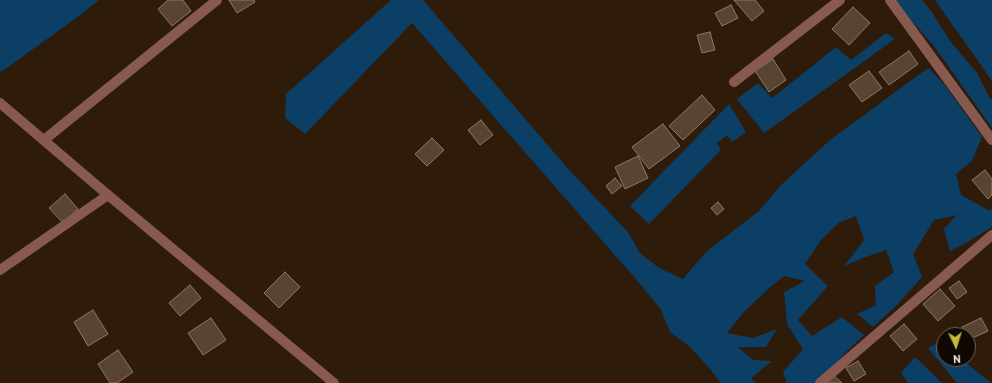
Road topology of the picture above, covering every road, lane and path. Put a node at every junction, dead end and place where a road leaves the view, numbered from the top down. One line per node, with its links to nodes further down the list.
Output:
1 (217, 0): 6 (street)
2 (840, 0): 4 (street)
3 (890, 0): 7 (street)
4 (734, 82)
5 (0, 103): 6 (street)
6 (44, 140): 8 (street)
7 (992, 140)
8 (108, 195): 10 (street); 11 (street)
9 (992, 235): 12 (street)
10 (0, 270)
11 (334, 383)
12 (820, 383)

